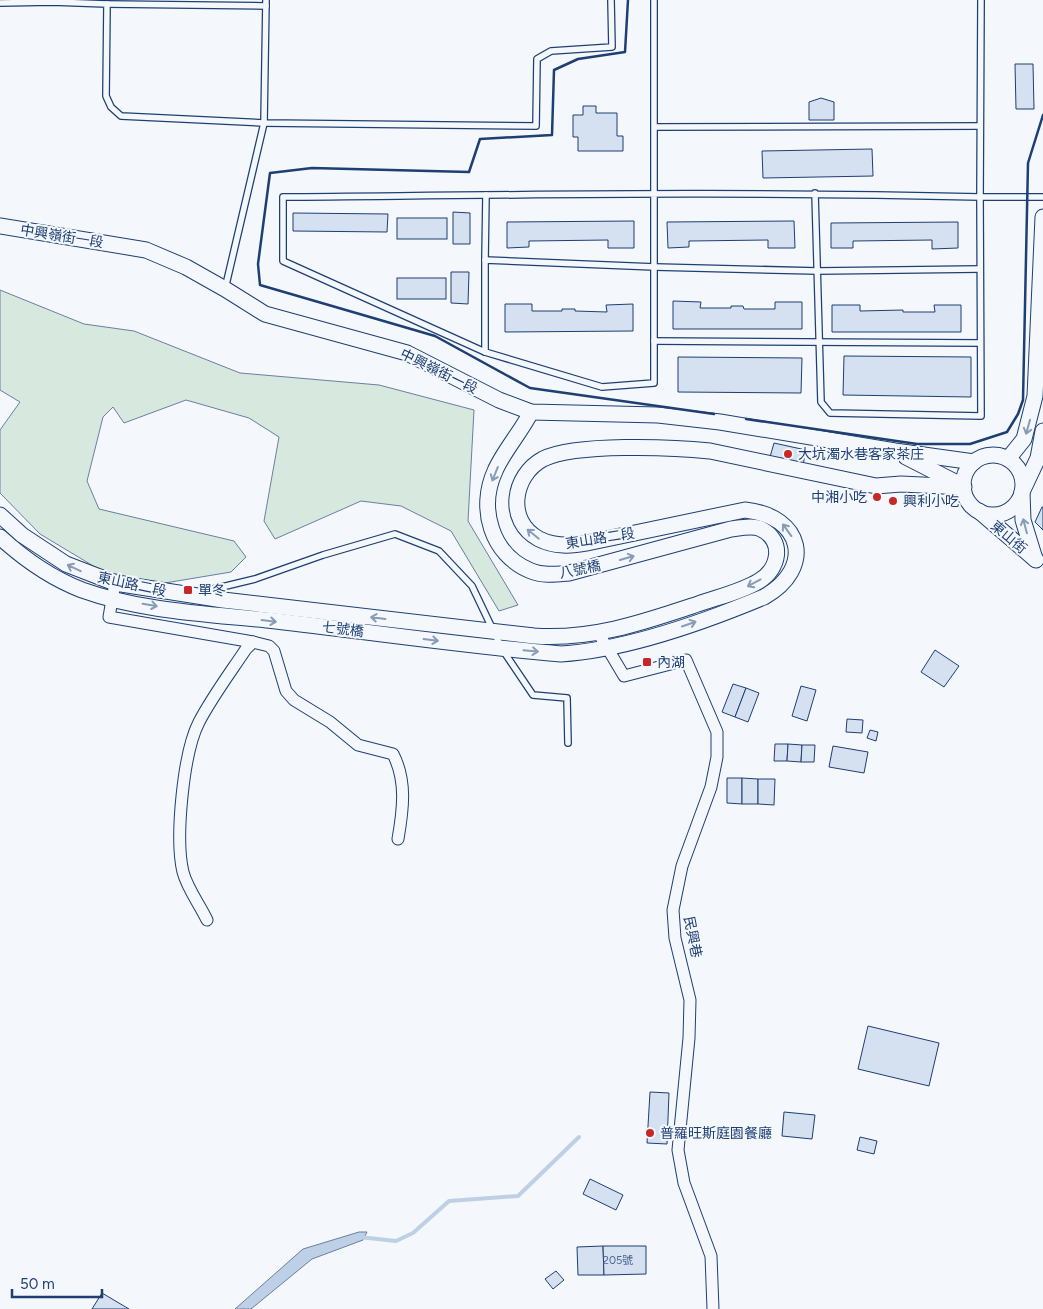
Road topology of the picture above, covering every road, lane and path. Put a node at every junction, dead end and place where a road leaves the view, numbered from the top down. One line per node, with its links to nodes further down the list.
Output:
1 (611, 0): 7 (lane)
2 (654, 0): 9 (lane)
3 (980, 0): 8 (lane)
4 (0, 3): 6 (lane)
5 (266, 3): 6 (lane); 7 (lane)
6 (107, 4): 7 (lane)
7 (264, 124): 21 (lane)
8 (980, 126): 9 (lane); 13 (lane)
9 (655, 127): 11 (lane)
10 (815, 193): 11 (lane); 13 (lane); 20 (lane)
11 (656, 194): 12 (lane); 18 (lane)
12 (486, 195): 17 (lane); 25 (lane)
13 (980, 197): 14 (lane); 19 (lane)
14 (1043, 197)
15 (1043, 217): 26 (main road)
16 (0, 226): 21 (main road, 中興嶺街一段)
17 (485, 260): 18 (lane); 25 (lane)
18 (655, 268): 20 (lane); 22 (lane)
19 (980, 270): 20 (lane); 24 (lane)
20 (818, 272): 23 (lane)
21 (225, 288): 28 (main road, 中興嶺街一段)
22 (654, 341): 23 (lane); 25 (lane)
23 (820, 342): 24 (lane); 24 (lane)
24 (980, 343)
25 (485, 352)
26 (1036, 362): 27 (main road); 31 (main road, one-way to 31)
27 (1043, 407)
28 (531, 412): 30 (main road, 中興嶺街一段); 44 (main road, 八號橋, one-way to 44)
29 (1043, 431): 34 (main road, 東山街)
30 (896, 451): 32 (main road, 中興嶺街一段); 33 (main road, 中興嶺街一段)
31 (1008, 459): 32 (main road); 34 (main road)
32 (974, 462): 33 (main road)
33 (964, 487): 35 (main road); 47 (main road, 東山路二段, one-way to 33)
34 (1022, 492): 35 (main road); 38 (main road, 東山街, one-way to 34)
35 (972, 506): 38 (main road, 東山街)
36 (0, 515): 39 (main road, 東山路二段, one-way to 36)
37 (0, 537): 41 (main road, 東山路二段)
38 (1039, 562)
39 (114, 583): 40 (main road, 東山路二段); 41 (street)
40 (187, 595): 42 (main road, 東山路二段); 43 (lane)
41 (114, 599): 42 (main road, 東山路二段, one-way to 42); 45 (street)
42 (222, 607): 43 (main road, 七號橋, one-way to 42); 46 (main road, 七號橋, one-way to 46)
43 (493, 631): 44 (main road); 48 (lane)
44 (599, 634): 47 (street, 民興巷)
45 (253, 642): 50 (street); 51 (street)
46 (465, 644): 48 (main road, 東山路二段)
47 (607, 648): 48 (main road, 東山路二段, one-way to 47); 52 (street, 民興巷)
48 (502, 649): 49 (lane)
49 (568, 742)
50 (398, 839)
51 (207, 920)
52 (713, 1309)

